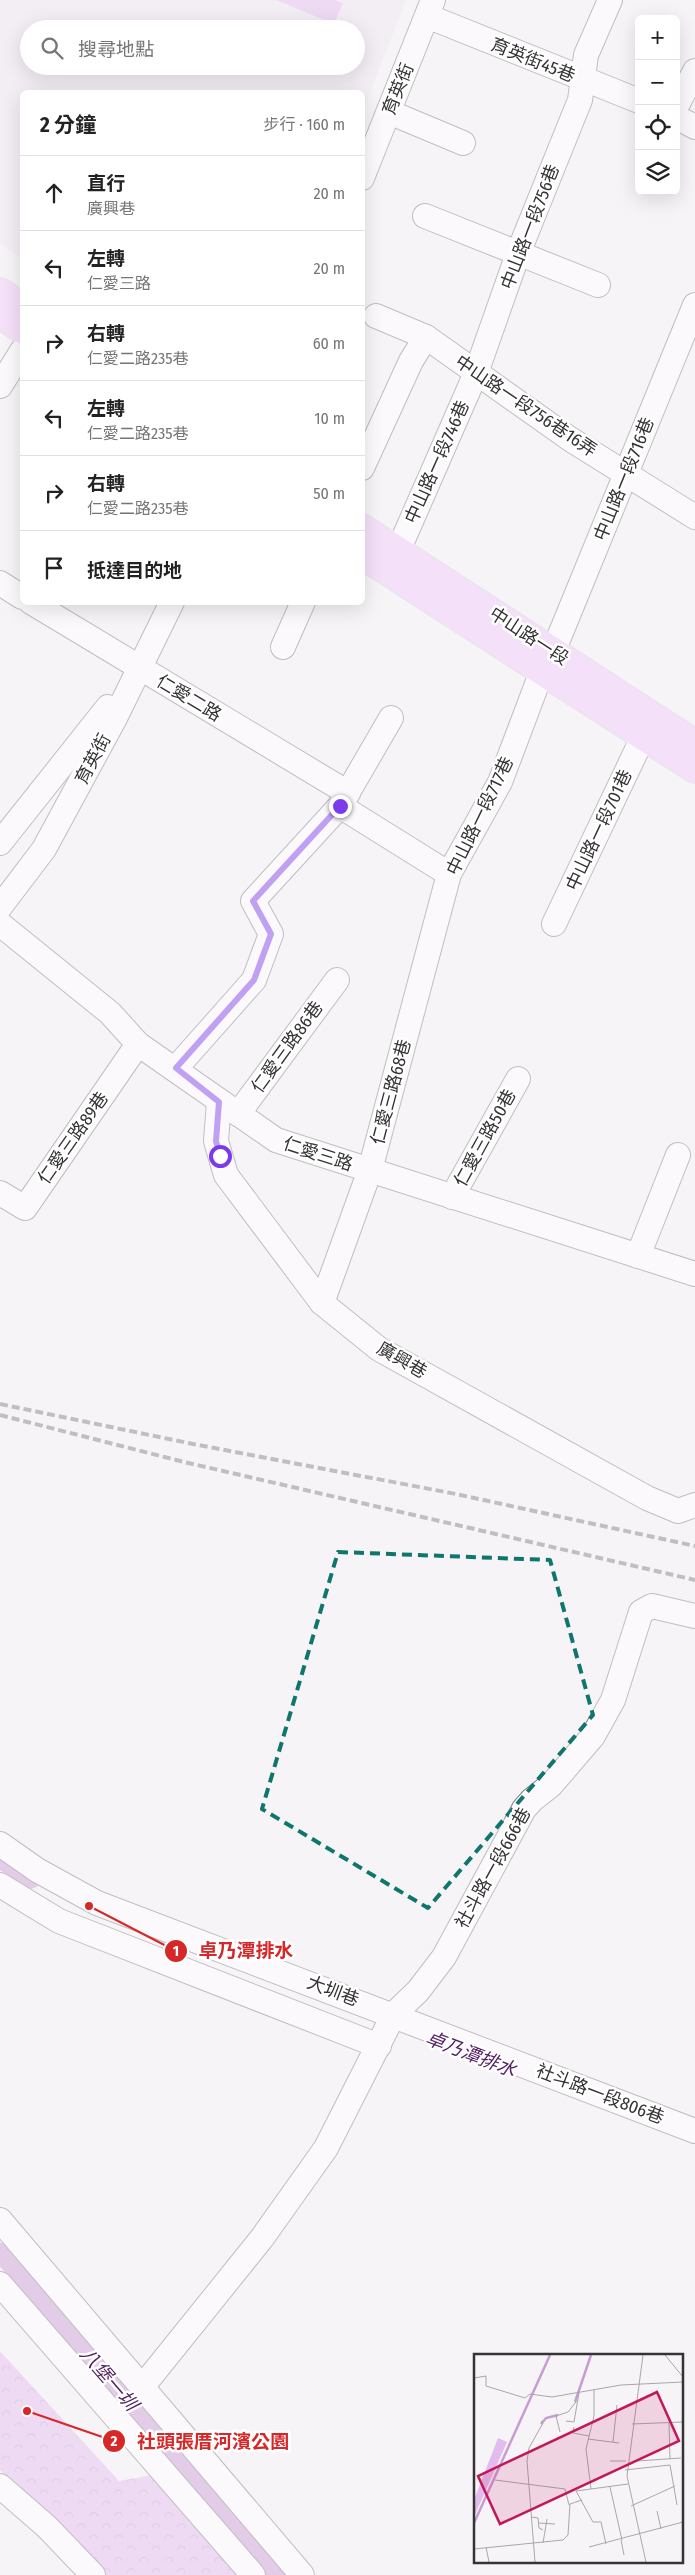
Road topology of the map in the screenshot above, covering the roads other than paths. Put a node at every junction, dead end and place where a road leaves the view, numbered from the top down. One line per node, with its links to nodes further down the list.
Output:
1 (610, 0): 4 (street, 中山路一段756巷)
2 (430, 8): 4 (street, 育英街45巷); 7 (street, 育英街)
3 (695, 71): 6 (street)
4 (581, 80): 5 (street, 育英街45巷); 13 (street, 中山路一段756巷)
5 (635, 100)
6 (677, 105)
7 (389, 112): 10 (street); 11 (street, 育英街)
8 (680, 119): 9 (street)
9 (695, 127)
10 (463, 143)
11 (365, 171)
12 (425, 216): 13 (street)
13 (518, 253): 14 (street); 23 (street, 中山路一段756巷)
14 (598, 285)
15 (0, 292): 17 (main road)
16 (695, 305): 26 (street, 中山路一段716巷)
17 (20, 306)
18 (0, 314): 20 (main road)
19 (376, 316): 21 (street, 中山路一段756巷16弄)
20 (20, 328)
21 (426, 337): 23 (street, 中山路一段756巷16弄); 25 (street)
22 (20, 354): 24 (street)
23 (476, 373): 26 (street, 中山路一段756巷16弄); 29 (street, 中山路一段746巷)
24 (0, 386)
25 (365, 461)
26 (626, 473): 27 (street, 中山路一段756巷16弄); 37 (street, 中山路一段716巷)
27 (695, 517)
28 (365, 530): 29 (main road, 中山路一段)
29 (398, 551): 37 (main road, 中山路一段)
30 (365, 557): 37 (main road, 中山路一段)
31 (0, 583): 32 (street)
32 (20, 596)
33 (37, 605): 38 (street, 仁愛二路)
34 (170, 605): 38 (street, 育英街)
35 (302, 605): 36 (street)
36 (283, 647)
37 (547, 662): 40 (main road, 中山路一段); 41 (main road, 中山路一段); 45 (street, 中山路一段717巷)
38 (139, 668): 43 (street, 仁愛二路); 44 (street); 46 (street, 育英街)
39 (391, 718): 43 (street)
40 (643, 737): 42 (main road, 中山路一段); 48 (street, 中山路一段701巷)
41 (695, 744)
42 (695, 769)
43 (344, 799): 45 (street, 仁愛二路); 52 (street)
44 (0, 843)
45 (449, 874): 50 (street, 中山路一段717巷)
46 (0, 907)
47 (0, 924): 51 (street, 仁愛三路)
48 (554, 924)
49 (337, 980): 54 (street, 仁愛三路86巷)
50 (412, 1014): 56 (street, 仁愛三路68巷)
51 (138, 1044): 52 (street, 仁愛三路); 57 (street, 仁愛三路89巷)
52 (176, 1068): 54 (street, 仁愛三路)
53 (518, 1079): 58 (street, 仁愛三路50巷)
54 (228, 1108): 56 (street, 仁愛三路); 61 (street, 廣興巷)
55 (678, 1155): 59 (street)
56 (370, 1170): 58 (street, 仁愛三路); 61 (street, 仁愛三路68巷)
57 (0, 1193)
58 (452, 1197): 59 (street, 仁愛三路)
59 (638, 1256): 60 (street, 仁愛三路)
60 (695, 1274)
61 (322, 1303): 62 (street, 廣興巷)
62 (695, 1505)
63 (695, 1616): 66 (street, 社斗路一段666巷)
64 (0, 1844): 66 (street, 大圳巷)
65 (0, 1885): 66 (street, 大圳巷)
66 (388, 2028): 67 (street, 社斗路一段806巷); 70 (street)
67 (695, 2131)
68 (0, 2220): 70 (street)
69 (0, 2284): 73 (street)
70 (143, 2386): 74 (street)
71 (0, 2486): 72 (street)
72 (93, 2575)
73 (253, 2575)
74 (302, 2575)

